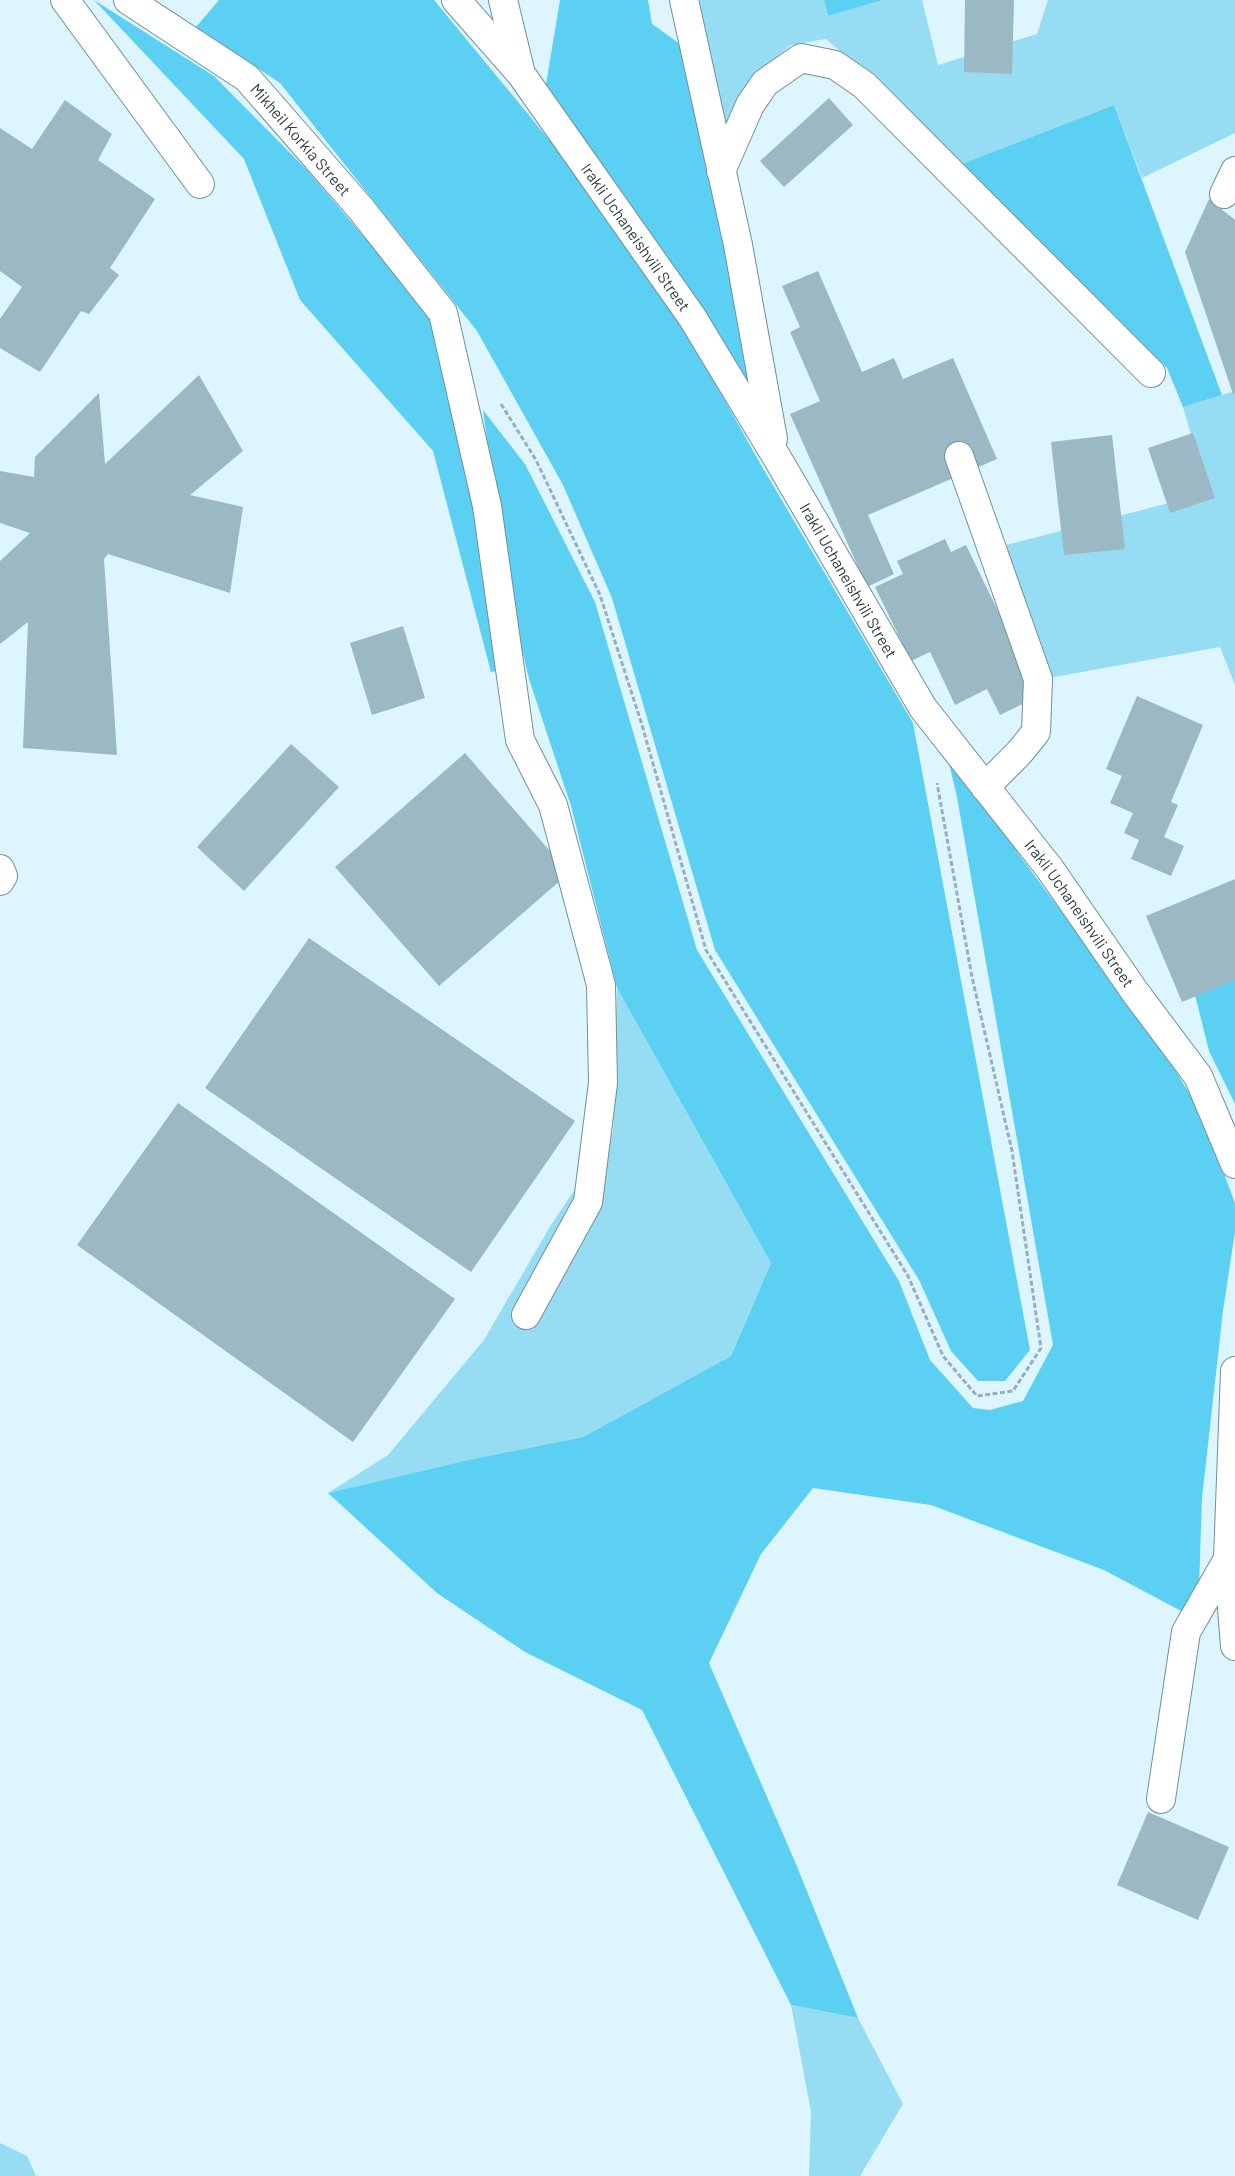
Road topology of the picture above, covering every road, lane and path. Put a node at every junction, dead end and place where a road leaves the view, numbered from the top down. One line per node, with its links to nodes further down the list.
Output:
1 (65, 0): 8 (street)
2 (128, 0): 18 (street, Mikheil Korkia Street)
3 (456, 0): 6 (street, Irakli Uchaneishvili Street)
4 (503, 0): 6 (street)
5 (684, 0): 7 (street)
6 (521, 74): 11 (street, Irakli Uchaneishvili Street)
7 (721, 171): 9 (street); 11 (street)
8 (200, 184)
9 (1151, 373)
10 (500, 403): 14 (path)
11 (776, 456): 13 (street, Irakli Uchaneishvili Street)
12 (959, 456): 13 (street)
13 (986, 787): 17 (street, Irakli Uchaneishvili Street)
14 (943, 811)
15 (0, 869): 16 (street)
16 (0, 881)
17 (1235, 1164)
18 (526, 1315)
19 (1235, 1371): 20 (street)
20 (1228, 1558): 21 (street); 22 (street)
21 (1235, 1646)
22 (1161, 1799)

